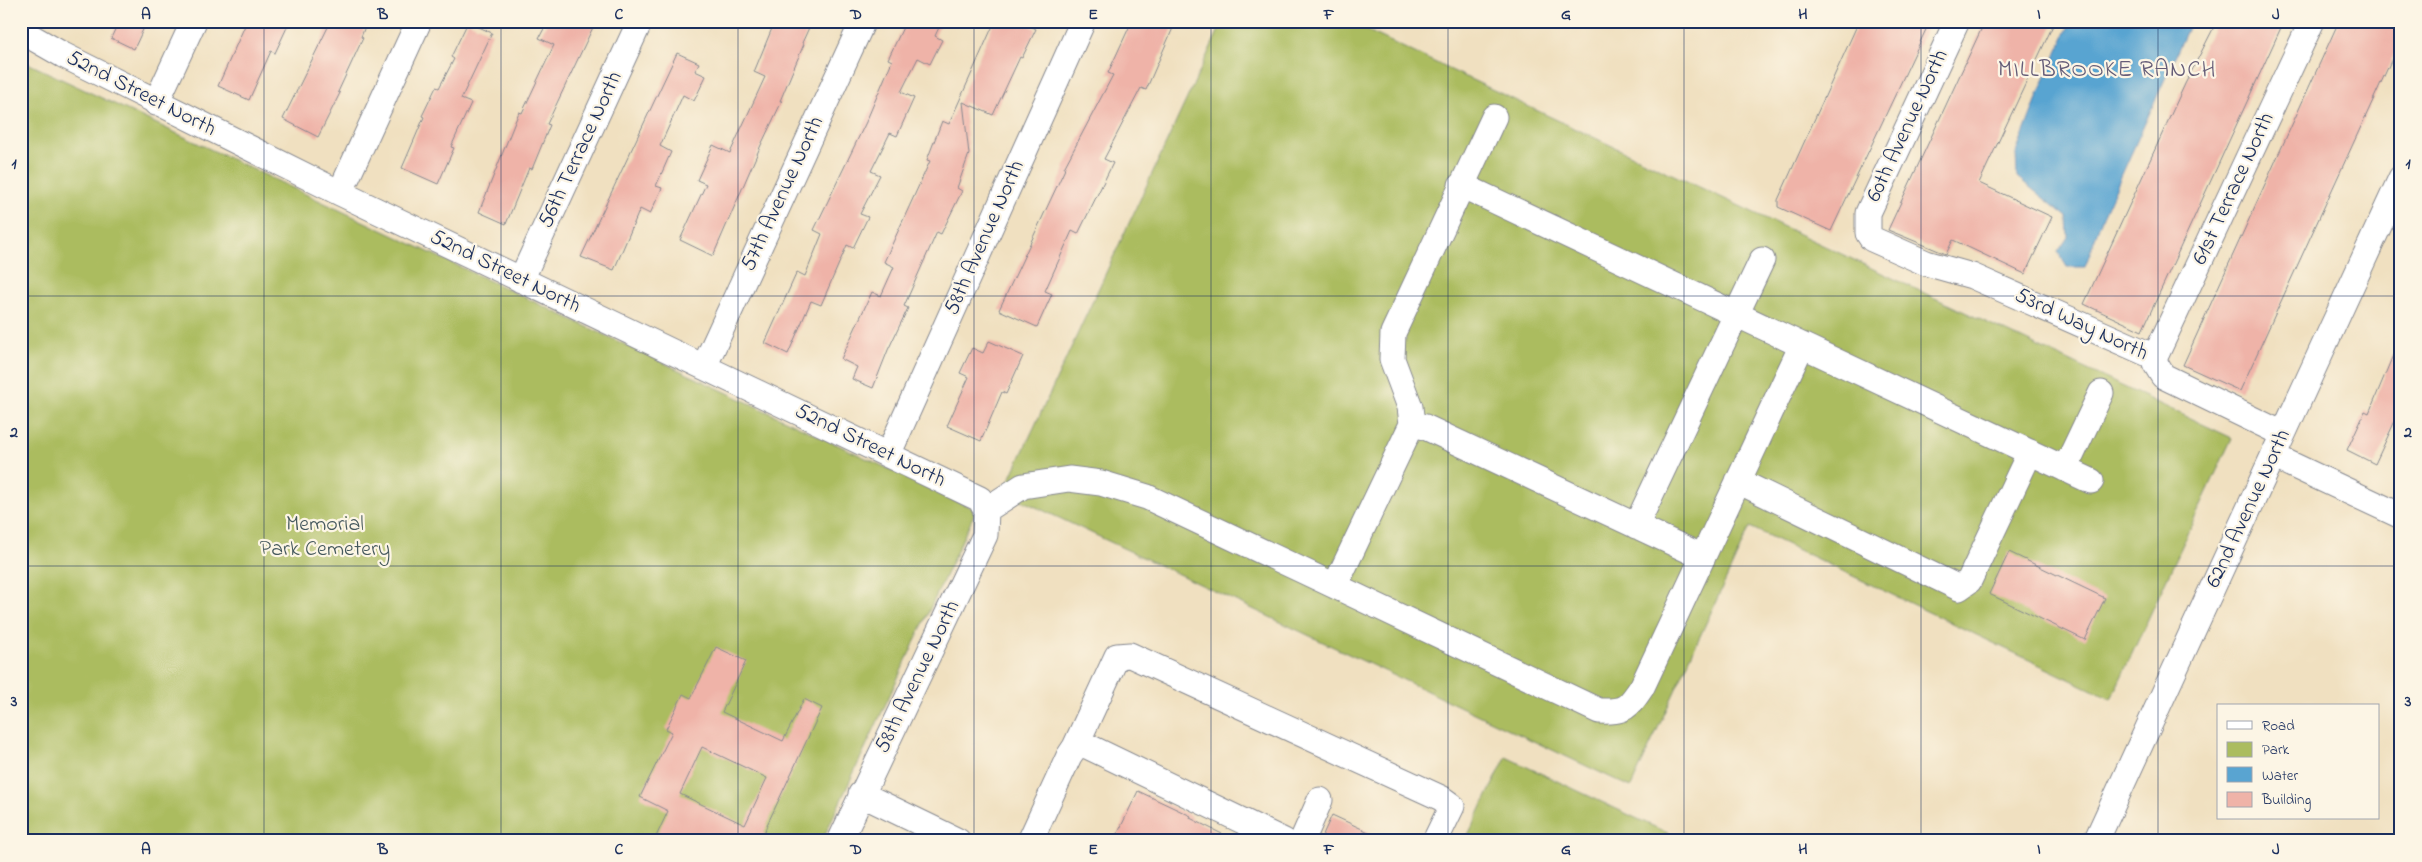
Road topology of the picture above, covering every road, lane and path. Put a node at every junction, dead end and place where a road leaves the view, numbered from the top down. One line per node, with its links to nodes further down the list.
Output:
1 (194, 21): 9 (street)
2 (419, 21): 13 (street)
3 (640, 21): 16 (street, 56th Terrace North)
4 (862, 21): 20 (street, 57th Avenue North)
5 (1084, 21): 25 (street, 58th Avenue North)
6 (1956, 21): 14 (street, 60th Avenue North)
7 (2312, 21): 19 (street, 61st Terrace North)
8 (21, 31): 9 (street, 52nd Street North)
9 (156, 102): 13 (street, 52nd Street North)
10 (1494, 117): 12 (street)
11 (2401, 178): 23 (street, 62nd Avenue North)
12 (1462, 185): 17 (street); 22 (street)
13 (340, 193): 16 (street, 52nd Street North)
14 (1868, 233): 19 (street, 53rd Way North)
15 (1762, 260): 17 (street)
16 (521, 280): 20 (street, 52nd Street North)
17 (1737, 314): 18 (street); 32 (street)
18 (1802, 345): 24 (street); 28 (street)
19 (2155, 357): 23 (street, 53rd Way North)
20 (704, 367): 25 (street, 52nd Street North)
21 (2101, 393): 27 (street)
22 (1412, 424): 32 (street); 34 (street)
23 (2283, 434): 26 (street, 62nd Avenue North)
24 (2030, 452): 27 (street); 28 (street)
25 (888, 455): 30 (street, 52nd Street North)
26 (2273, 456): 31 (street); 44 (street, 62nd Avenue North)
27 (2065, 469): 29 (street)
28 (1738, 481): 33 (street)
29 (2092, 481)
30 (986, 510): 34 (street); 36 (street, 58th Avenue North)
31 (2401, 516)
32 (1636, 526): 33 (street)
33 (1703, 557): 34 (street)
34 (1335, 586)
35 (1075, 747): 40 (street); 41 (street); 43 (street)
36 (861, 794): 38 (street, 58th Avenue North); 39 (street)
37 (1320, 800): 42 (street)
38 (840, 841)
39 (958, 841)
40 (1030, 841)
41 (1284, 841)
42 (1302, 841)
43 (1435, 841)
44 (2096, 841)

